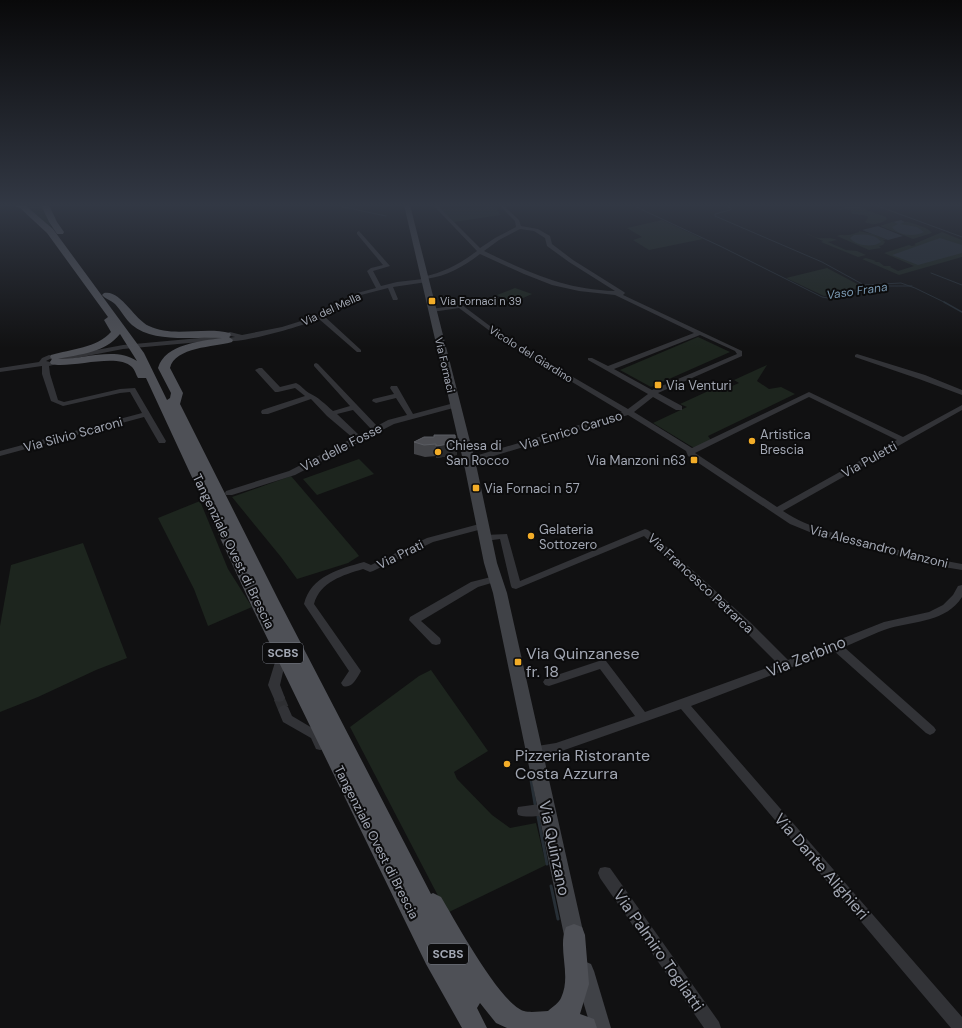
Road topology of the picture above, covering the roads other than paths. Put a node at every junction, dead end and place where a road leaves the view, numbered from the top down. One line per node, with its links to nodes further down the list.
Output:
1 (68, 253): 12 (main road, Tangenziale Ovest di Brescia / SCBS)
2 (74, 253): 12 (main road, Tangenziale Ovest di Brescia / SCBS)
3 (376, 253): 10 (street)
4 (418, 253): 8 (street, Via Fornaci)
5 (480, 253): 8 (street, Via del Mella)
6 (483, 253): 11 (street)
7 (560, 253): 11 (street)
8 (424, 279): 9 (street, Via del Mella); 14 (street, Via Fornaci)
9 (390, 286): 10 (street, Via del Mella); 13 (street)
10 (380, 289): 15 (street, Via del Mella)
11 (615, 293): 16 (street)
12 (103, 295): 17 (main road); 18 (main road, Tangenziale Ovest di Brescia / SCBS); 22 (main road)
13 (395, 299)
14 (432, 310): 35 (street, Via Fornaci); 40 (street, Vicolo del Giardino)
15 (320, 316): 17 (street, Via del Mella); 19 (street)
16 (699, 333): 24 (street); 29 (street)
17 (231, 337): 22 (street, Via del Mella); 34 (main road)
18 (138, 345): 27 (main road, Tangenziale Ovest di Brescia / SCBS); 34 (main road, Tangenziale Ovest di Brescia / SCBS)
19 (360, 351)
20 (858, 356): 30 (street)
21 (590, 359): 24 (street)
22 (50, 361): 25 (street, Via del Mella); 27 (main road); 41 (street)
23 (316, 365): 36 (street)
24 (608, 369): 29 (street)
25 (0, 370)
26 (259, 370): 31 (street)
27 (156, 388): 57 (main road, Tangenziale Ovest di Brescia / SCBS)
28 (394, 388): 32 (street)
29 (651, 393): 38 (street); 40 (street)
30 (962, 393)
31 (312, 396): 39 (street); 42 (street)
32 (397, 396): 33 (street); 43 (street)
33 (376, 401)
34 (174, 404): 73 (main road, Tangenziale Ovest di Brescia / SCBS)
35 (454, 405): 43 (street, Via delle Fosse); 50 (street, Via Fornaci)
36 (355, 407): 42 (street); 44 (street)
37 (962, 407): 46 (street, Via Puletti)
38 (679, 408)
39 (265, 412)
40 (629, 412): 48 (street, Vicolo del Giardino); 50 (street, Via Enrico Caruso)
41 (146, 414): 47 (street); 49 (street, Via Silvio Scaroni)
42 (330, 414): 45 (street)
43 (411, 416): 44 (street, Via delle Fosse)
44 (376, 430): 45 (street, Via delle Fosse)
45 (358, 438): 51 (street, Via delle Fosse)
46 (904, 440): 48 (street); 52 (street, Via Puletti)
47 (162, 441)
48 (691, 452): 52 (street, Via Alessandro Manzoni)
49 (0, 454)
50 (468, 461): 53 (street, Via Fornaci)
51 (229, 493)
52 (776, 511): 54 (street, Via Alessandro Manzoni)
53 (484, 532): 55 (street, Via Quinzano); 60 (street, Via Francesco Petrarca); 62 (street, Via Prati)
54 (962, 566)
55 (495, 579): 58 (street); 68 (street, Via Quinzano)
56 (962, 588): 59 (street, Via Zerbino)
57 (261, 609): 63 (street); 71 (main road, Tangenziale Ovest di Brescia / SCBS)
58 (436, 641)
59 (836, 646): 60 (street, Via Zerbino); 67 (street)
60 (786, 665): 64 (street, Via Zerbino)
61 (549, 682): 66 (street)
62 (347, 683)
63 (279, 698)
64 (683, 704): 66 (street, Via Zerbino); 83 (street, Via Dante Alighieri)
65 (284, 710): 71 (street)
66 (643, 718): 68 (street, Via Zerbino)
67 (930, 730)
68 (535, 751): 69 (street, Via Quinzano)
69 (547, 809): 70 (street); 74 (street, Via Quinzano)
70 (523, 811)
71 (378, 843): 75 (main road, Tangenziale Ovest di Brescia / SCBS)
72 (605, 873): 82 (street, Via Palmiro Togliatti)
73 (413, 881): 76 (main road); 79 (main road, Tangenziale Ovest di Brescia / SCBS)
74 (574, 935): 76 (main road); 81 (street, Via Quinzano)
75 (434, 956): 77 (main road); 78 (main road, Tangenziale Ovest di Brescia / SCBS)
76 (553, 1024): 80 (main road)
77 (464, 1028)
78 (475, 1028)
79 (482, 1028)
80 (585, 1028)
81 (601, 1028)
82 (712, 1028)
83 (961, 1028)

